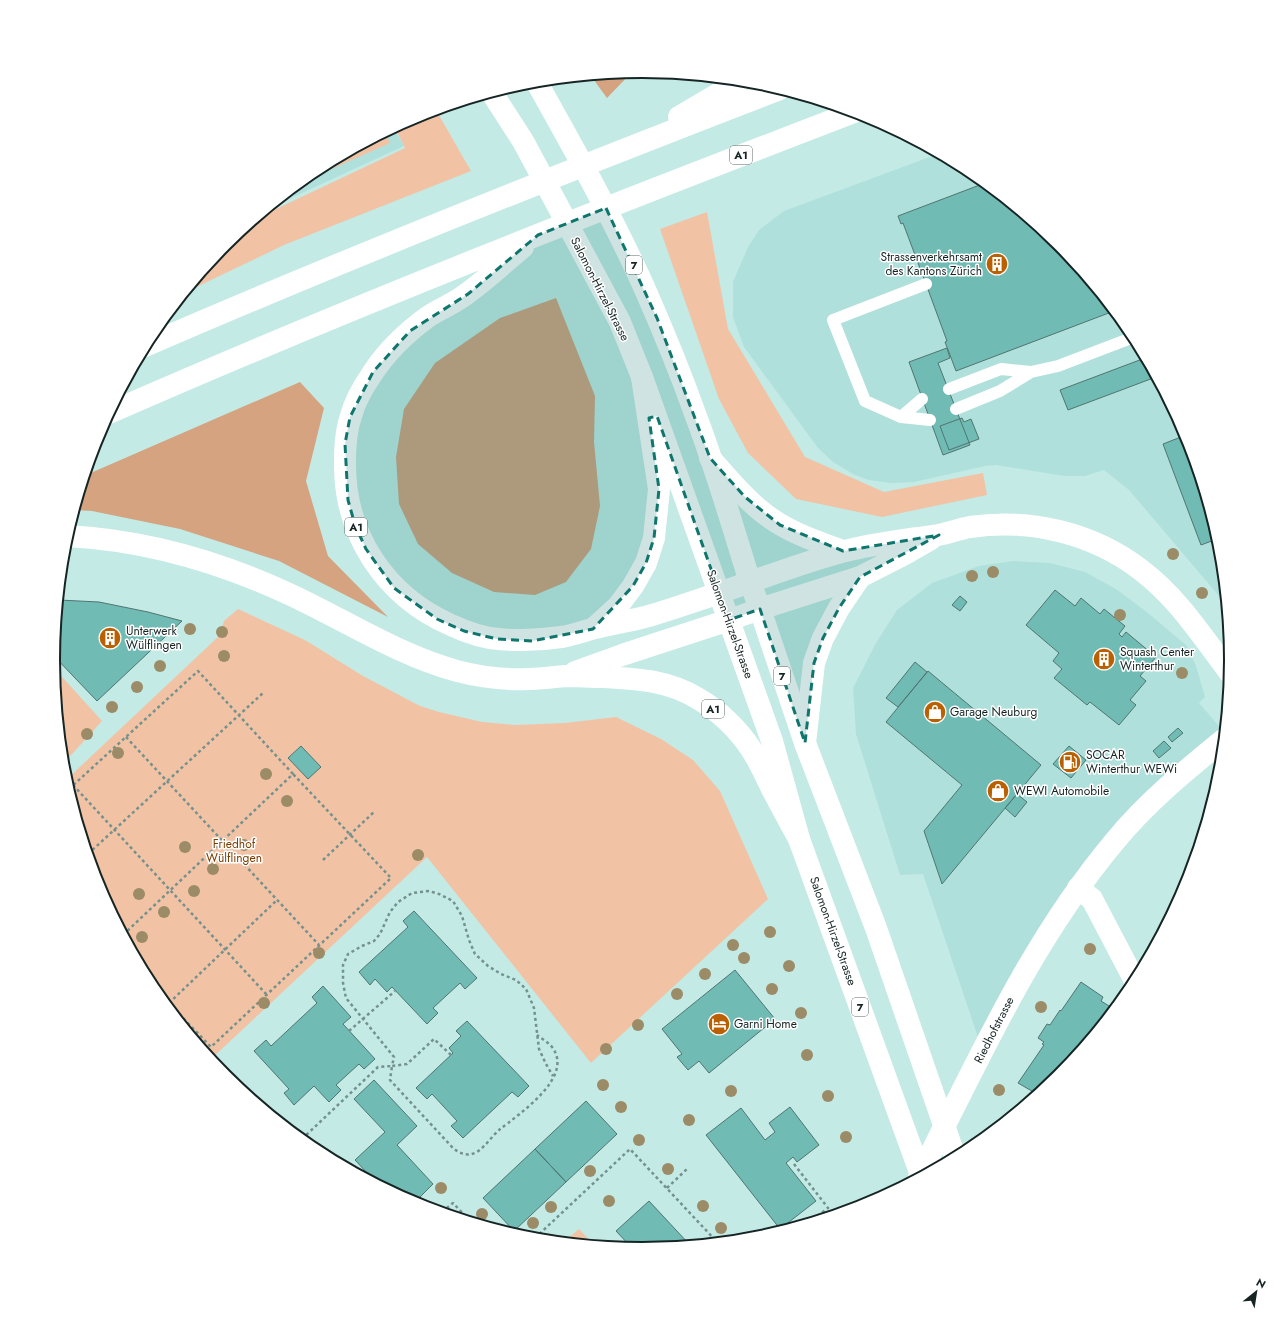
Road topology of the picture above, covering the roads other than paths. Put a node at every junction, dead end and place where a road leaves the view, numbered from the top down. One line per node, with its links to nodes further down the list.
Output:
1 (733, 85): 6 (main road)
2 (539, 87): 19 (main road, 7)
3 (771, 93): 6 (main road)
4 (495, 97): 12 (main road, Salomon-Hirzel-Strasse / 7)
5 (846, 115): 7 (main road, A1)
6 (627, 148): 10 (main road)
7 (538, 234): 16 (main road, A1); 28 (main road, A1)
8 (926, 284): 17 (lane)
9 (1128, 339): 11 (lane)
10 (155, 342)
11 (1031, 372): 13 (lane); 15 (lane)
12 (642, 377): 25 (main road, Salomon-Hirzel-Strasse / 7); 28 (main road, A1)
13 (949, 389)
14 (922, 399): 17 (lane)
15 (956, 409)
16 (117, 410)
17 (901, 417): 18 (lane)
18 (930, 420)
19 (710, 458): 22 (main road); 24 (main road, 7)
20 (939, 535): 22 (main road); 23 (main road); 29 (main road)
21 (73, 536): 30 (main road, A1)
22 (843, 551): 24 (main road)
23 (860, 577): 26 (main road); 31 (main road)
24 (750, 582): 25 (main road); 26 (main road, 7)
25 (719, 592): 27 (main road, Salomon-Hirzel-Strasse / 7); 28 (main road, A1)
26 (760, 608): 27 (main road); 31 (main road, 7)
27 (729, 620): 30 (main road, A1); 33 (main road, Salomon-Hirzel-Strasse / 7)
28 (593, 629)
29 (1224, 665)
30 (564, 676): 33 (main road, A1)
31 (805, 743): 36 (main road, 7)
32 (1218, 744): 34 (main road, Riedhofstrasse)
33 (799, 839): 38 (main road, Salomon-Hirzel-Strasse / 7)
34 (1078, 888): 35 (main road); 37 (main road, Riedhofstrasse)
35 (1131, 974)
36 (953, 1152)
37 (923, 1169)
38 (920, 1171)

